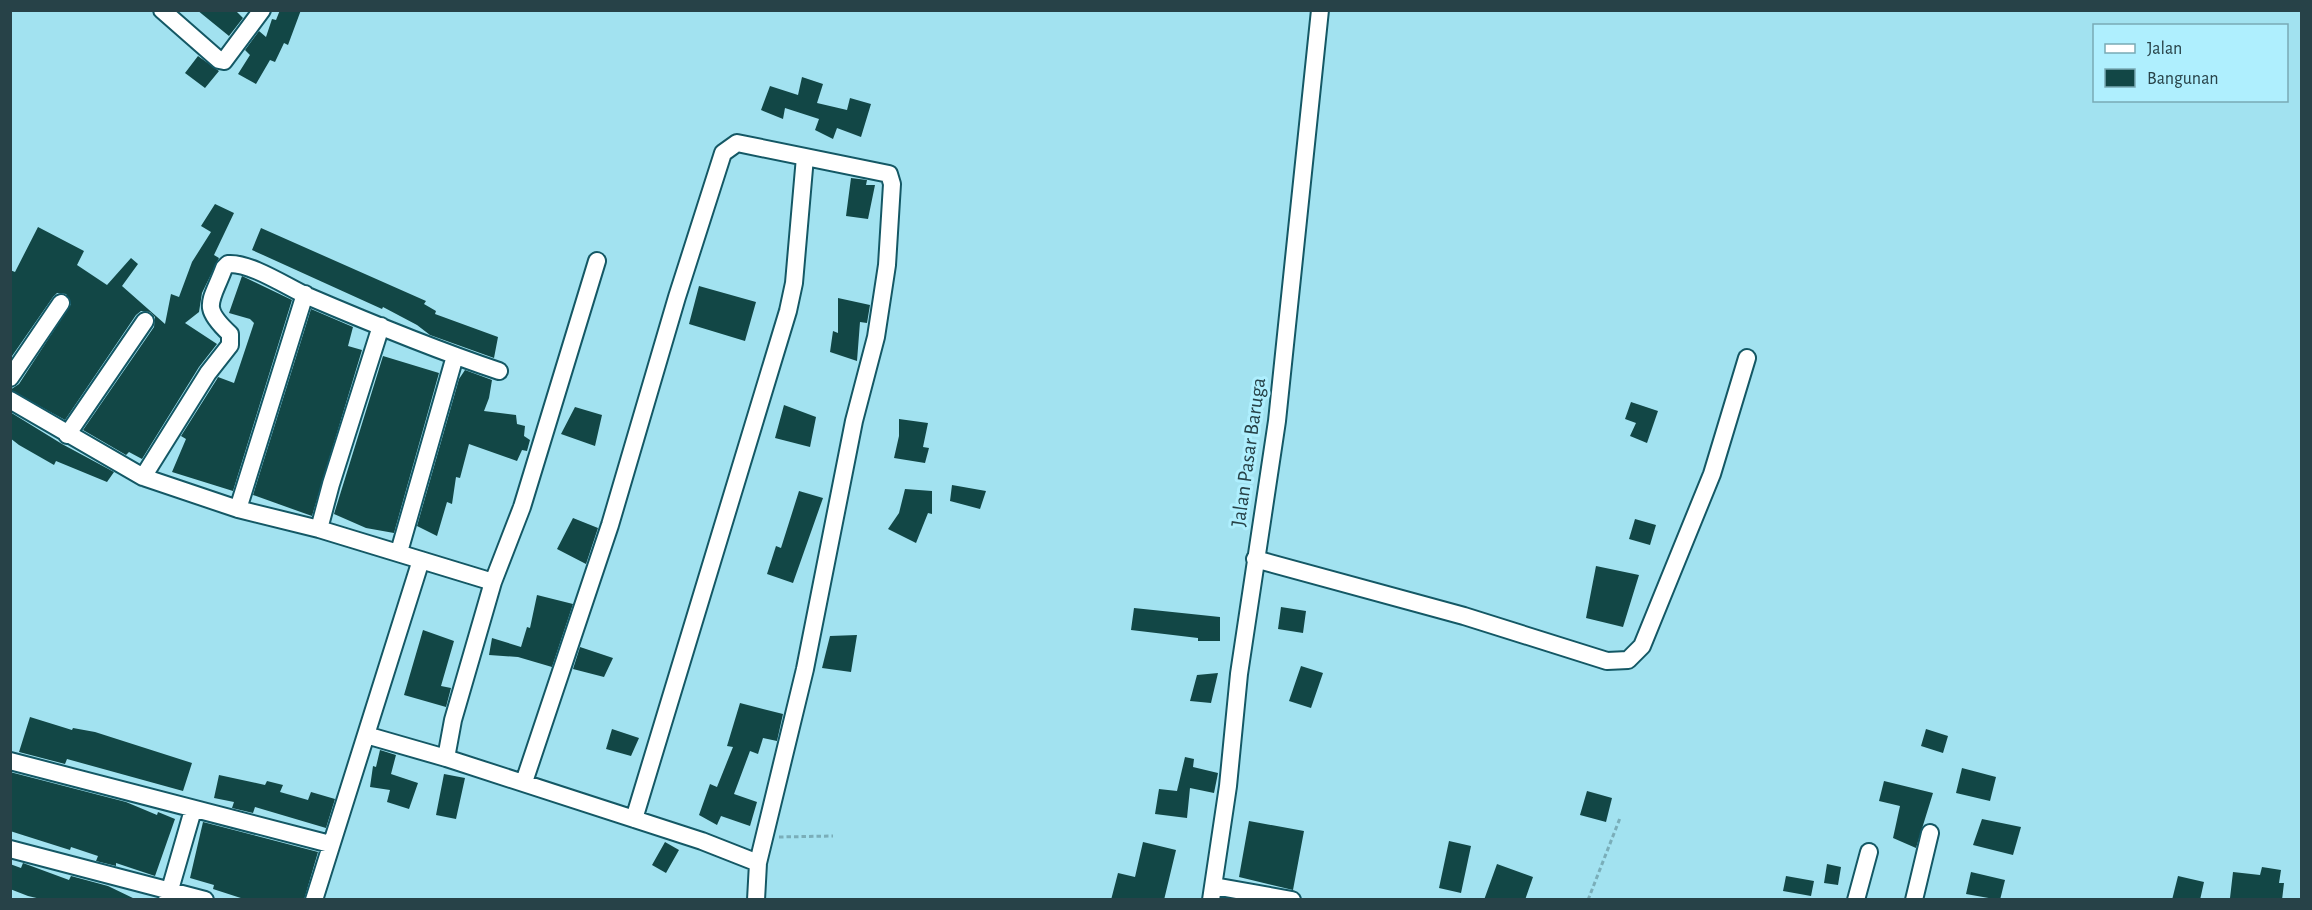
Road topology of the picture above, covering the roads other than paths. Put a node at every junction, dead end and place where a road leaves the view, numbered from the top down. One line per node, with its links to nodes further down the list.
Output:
1 (162, 10): 2 (street)
2 (262, 10)
3 (1320, 10): 20 (street, Jalan Pasar Baruga)
4 (805, 157): 26 (street); 28 (street); 33 (street)
5 (597, 261): 22 (street)
6 (304, 294): 9 (street); 16 (street); 17 (street)
7 (61, 303): 13 (street)
8 (145, 321): 15 (street)
9 (381, 326): 10 (street); 18 (street)
10 (455, 356): 12 (street); 19 (street)
11 (1748, 358): 20 (street)
12 (499, 370)
13 (10, 378)
14 (10, 400): 15 (street)
15 (67, 435): 16 (street)
16 (143, 477): 17 (street)
17 (238, 509): 18 (street)
18 (319, 529): 19 (street)
19 (399, 552): 21 (street)
20 (1255, 559): 34 (street, Jalan Pasar Baruga)
21 (422, 560): 22 (street); 23 (street)
22 (493, 582): 24 (street)
23 (366, 735): 24 (street); 30 (street)
24 (446, 758): 26 (street)
25 (10, 761): 27 (street)
26 (524, 782): 28 (street)
27 (193, 810): 30 (street); 35 (street)
28 (634, 819): 33 (street)
29 (1930, 834): 41 (street)
30 (330, 844): 37 (street)
31 (10, 849): 35 (street)
32 (1869, 852): 40 (street)
33 (758, 863): 38 (street)
34 (1212, 893): 39 (street)
35 (168, 896): 36 (street)
36 (205, 900)
37 (314, 900)
38 (756, 900)
39 (1292, 900)
40 (1856, 900)
41 (1914, 900)

